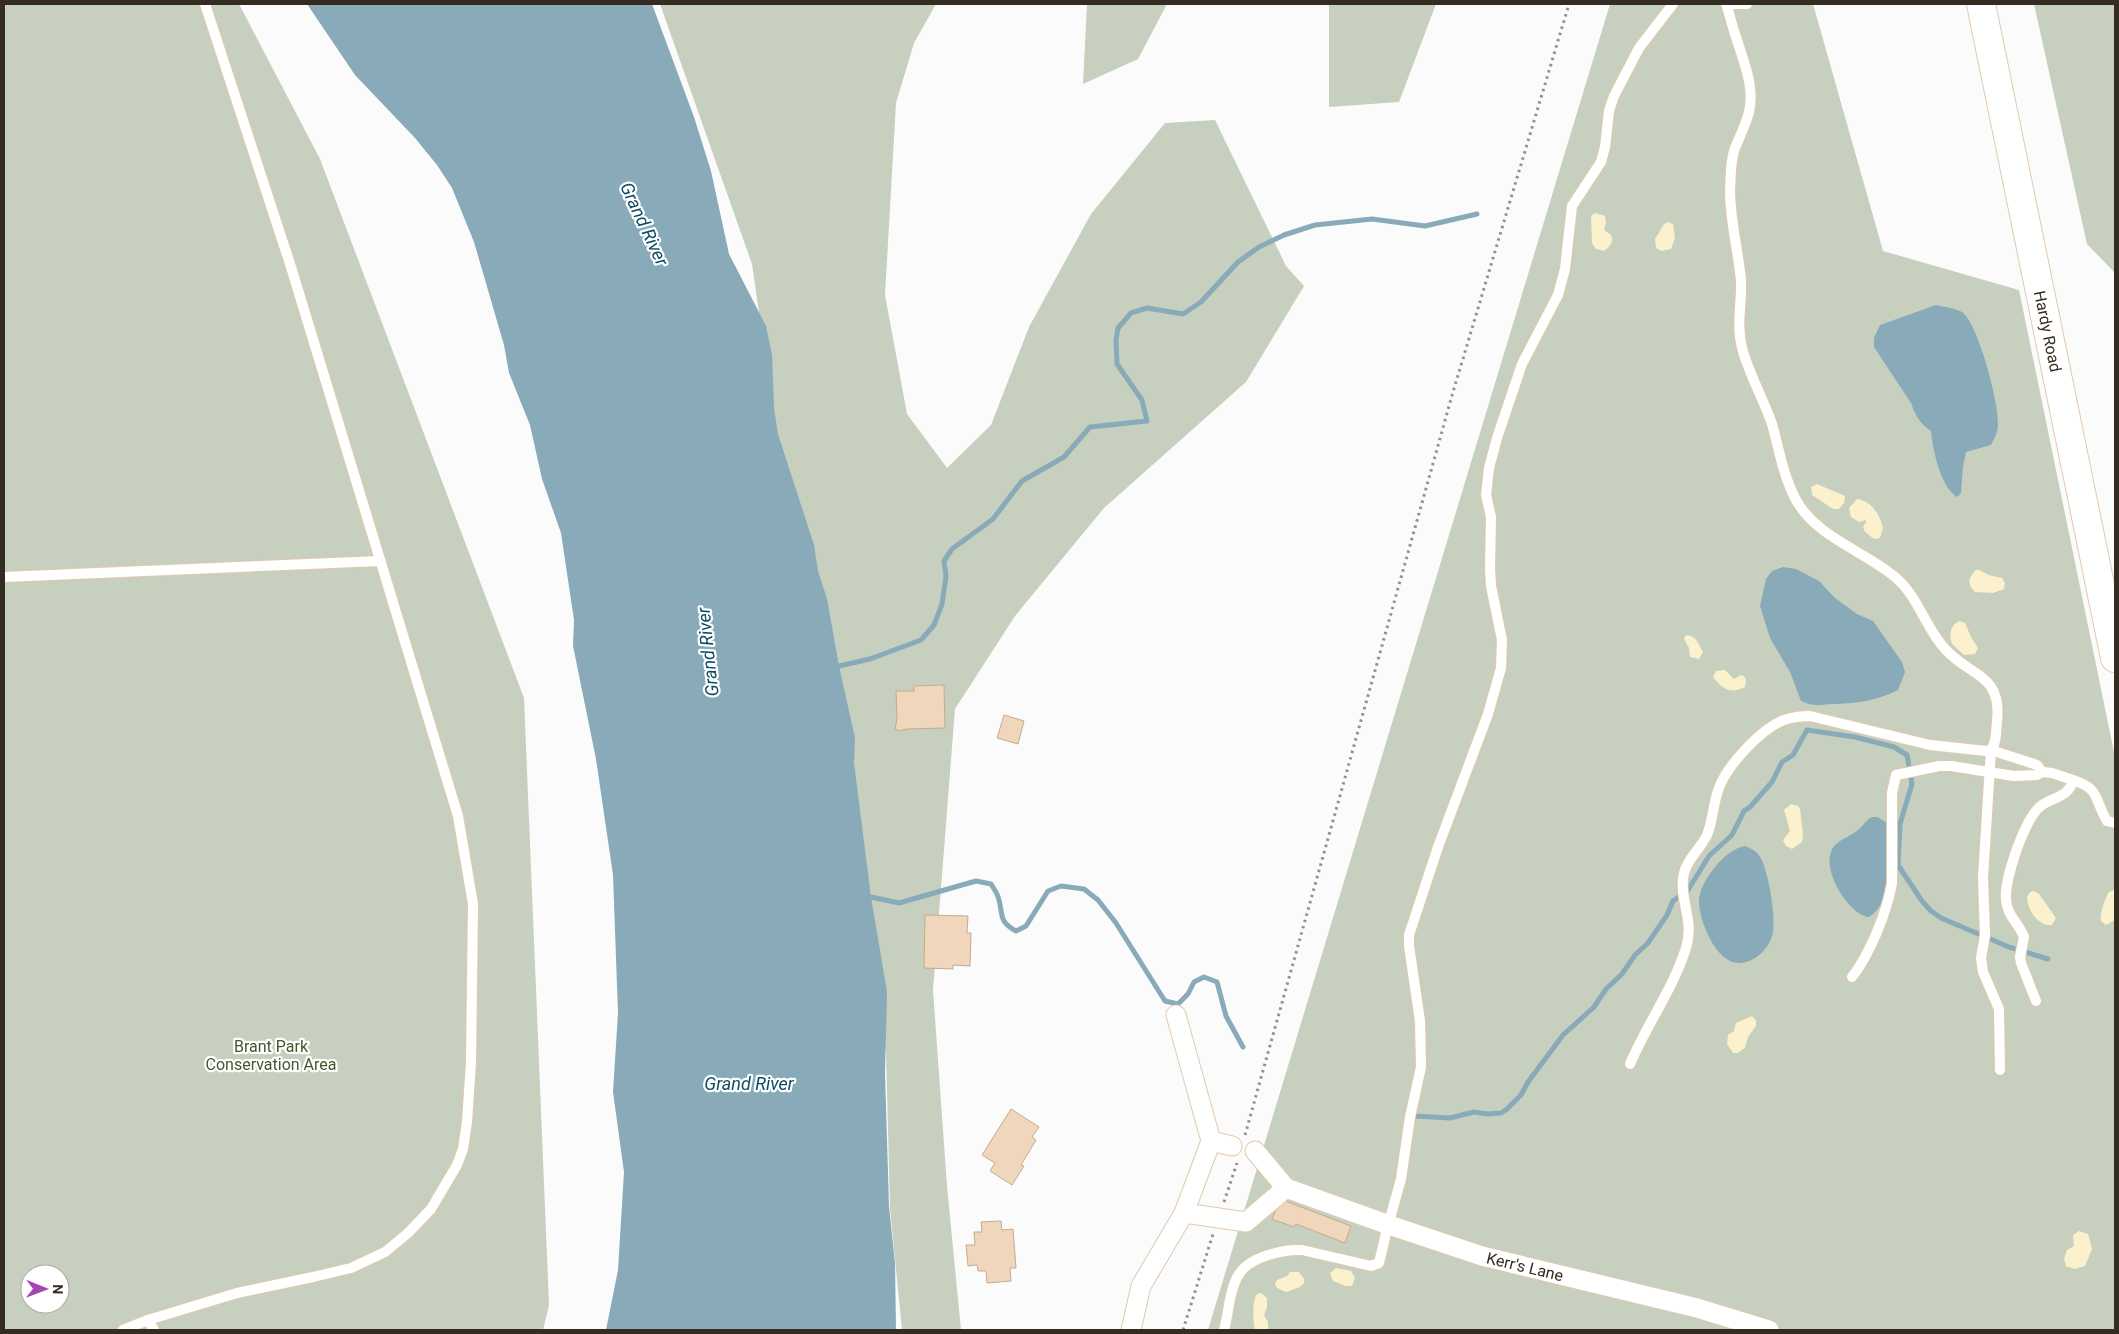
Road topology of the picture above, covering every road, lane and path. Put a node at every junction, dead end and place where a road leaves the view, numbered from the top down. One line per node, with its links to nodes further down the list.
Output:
1 (204, 4): 6 (lane)
2 (1569, 4): 20 (path)
3 (1673, 4): 24 (lane)
4 (1747, 4): 9 (lane)
5 (1981, 4): 8 (main road, Hardy Road)
6 (380, 561): 7 (lane); 25 (lane)
7 (4, 577)
8 (2115, 658)
9 (1991, 750): 10 (lane); 11 (lane); 17 (lane)
10 (1990, 772): 11 (lane); 14 (lane); 18 (lane)
11 (2042, 772): 12 (lane)
12 (2073, 780): 13 (lane); 15 (lane)
13 (2115, 823)
14 (1852, 977)
15 (2036, 1001)
16 (1176, 1015): 19 (street)
17 (1630, 1064)
18 (2000, 1070)
19 (1211, 1141): 20 (street); 22 (street)
20 (1242, 1148): 21 (street); 23 (path)
21 (1286, 1188): 23 (street); 24 (street, Kerr's Lane)
22 (1184, 1213): 23 (street); 28 (street)
23 (1218, 1219): 29 (path)
24 (1389, 1224): 30 (lane); 31 (street, Kerr's Lane)
25 (148, 1320): 26 (lane); 27 (lane)
26 (123, 1330)
27 (154, 1330)
28 (1131, 1330)
29 (1183, 1330)
30 (1224, 1330)
31 (1769, 1330)

